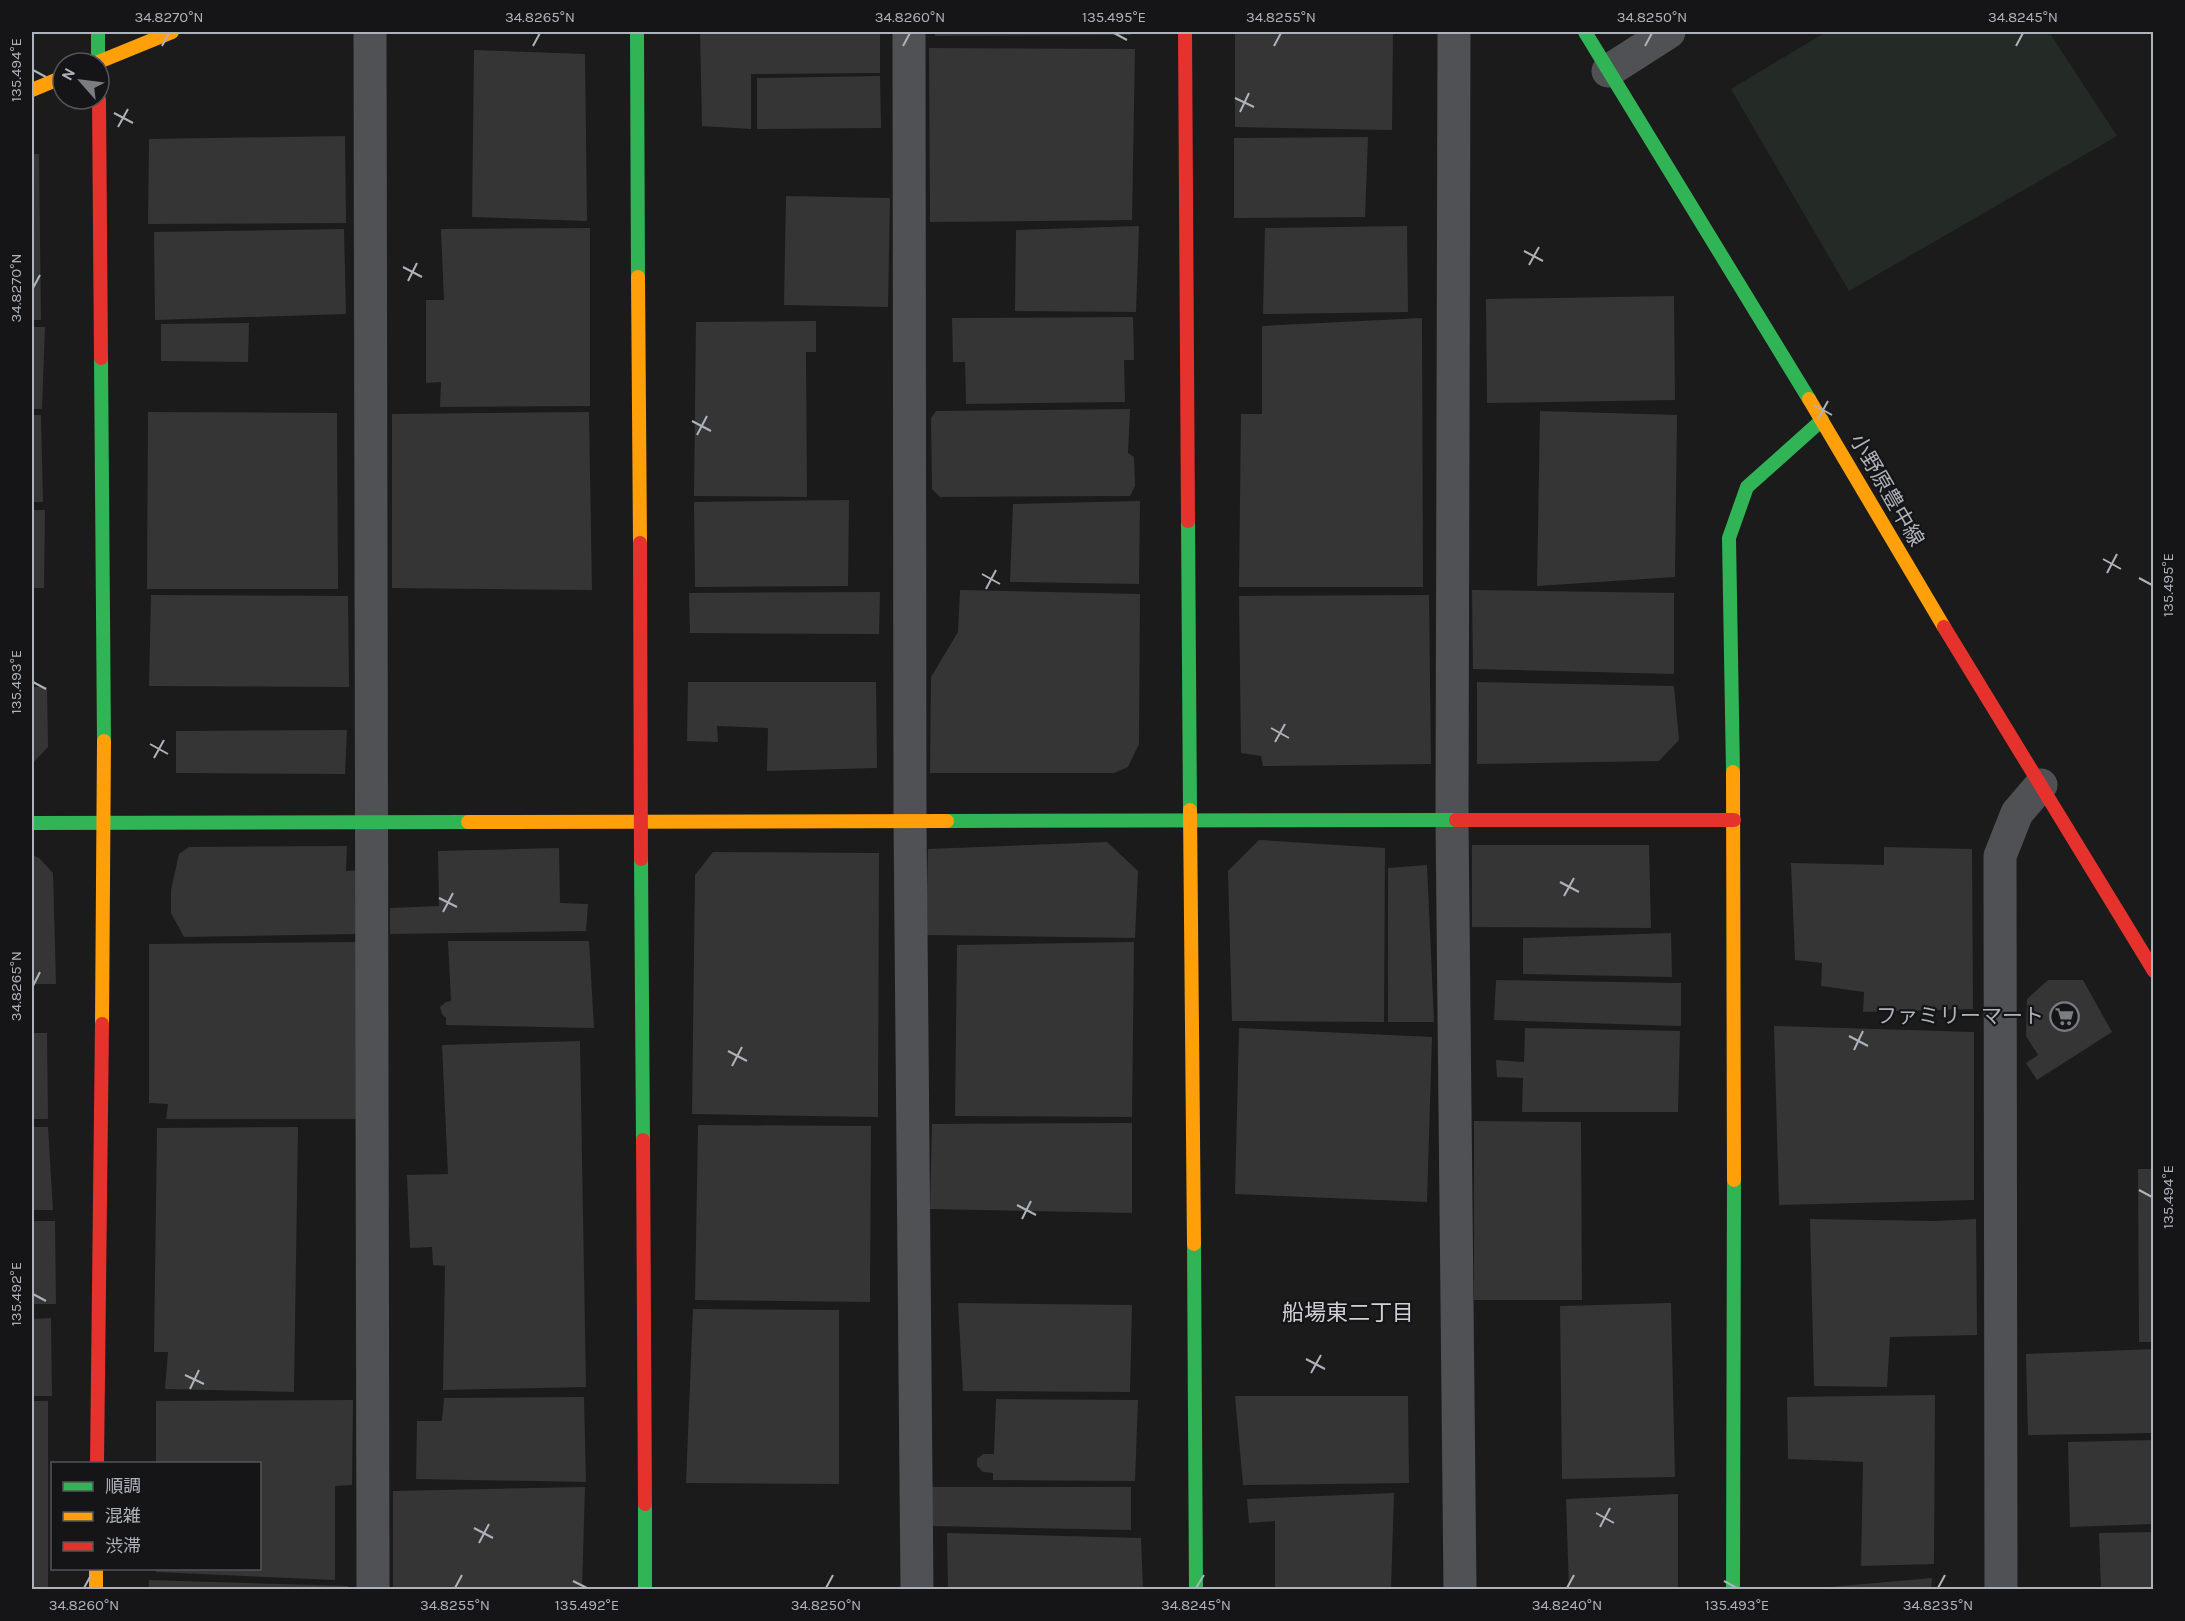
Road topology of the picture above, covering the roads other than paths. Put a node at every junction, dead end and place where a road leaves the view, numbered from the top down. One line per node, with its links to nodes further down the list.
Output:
1 (98, 32): 10 (street)
2 (172, 32): 11 (street)
3 (370, 32): 25 (street)
4 (637, 32): 22 (street)
5 (909, 32): 20 (street)
6 (1185, 32): 21 (street)
7 (1454, 32): 18 (street)
8 (1585, 32): 12 (street, 小野原豊中線)
9 (1669, 32): 12 (street)
10 (97, 51)
11 (111, 57)
12 (1608, 71): 16 (street, 小野原豊中線)
13 (51, 82): 14 (street)
14 (32, 90)
15 (99, 111): 24 (street)
16 (1822, 420): 17 (street, 小野原豊中線); 19 (street)
17 (2041, 785): 26 (street, 小野原豊中線); 36 (street)
18 (1452, 820): 19 (street); 21 (street); 34 (street)
19 (1734, 820): 35 (street)
20 (910, 821): 21 (street); 22 (street); 32 (street)
21 (1190, 821): 33 (street)
22 (641, 822): 25 (street); 31 (street)
23 (32, 823): 24 (street)
24 (105, 823): 25 (street); 27 (street)
25 (371, 823): 30 (street)
26 (2154, 970)
27 (98, 1462)
28 (96, 1570): 29 (street)
29 (96, 1590)
30 (373, 1590)
31 (645, 1590)
32 (917, 1590)
33 (1196, 1590)
34 (1460, 1590)
35 (1733, 1590)
36 (2001, 1590)

